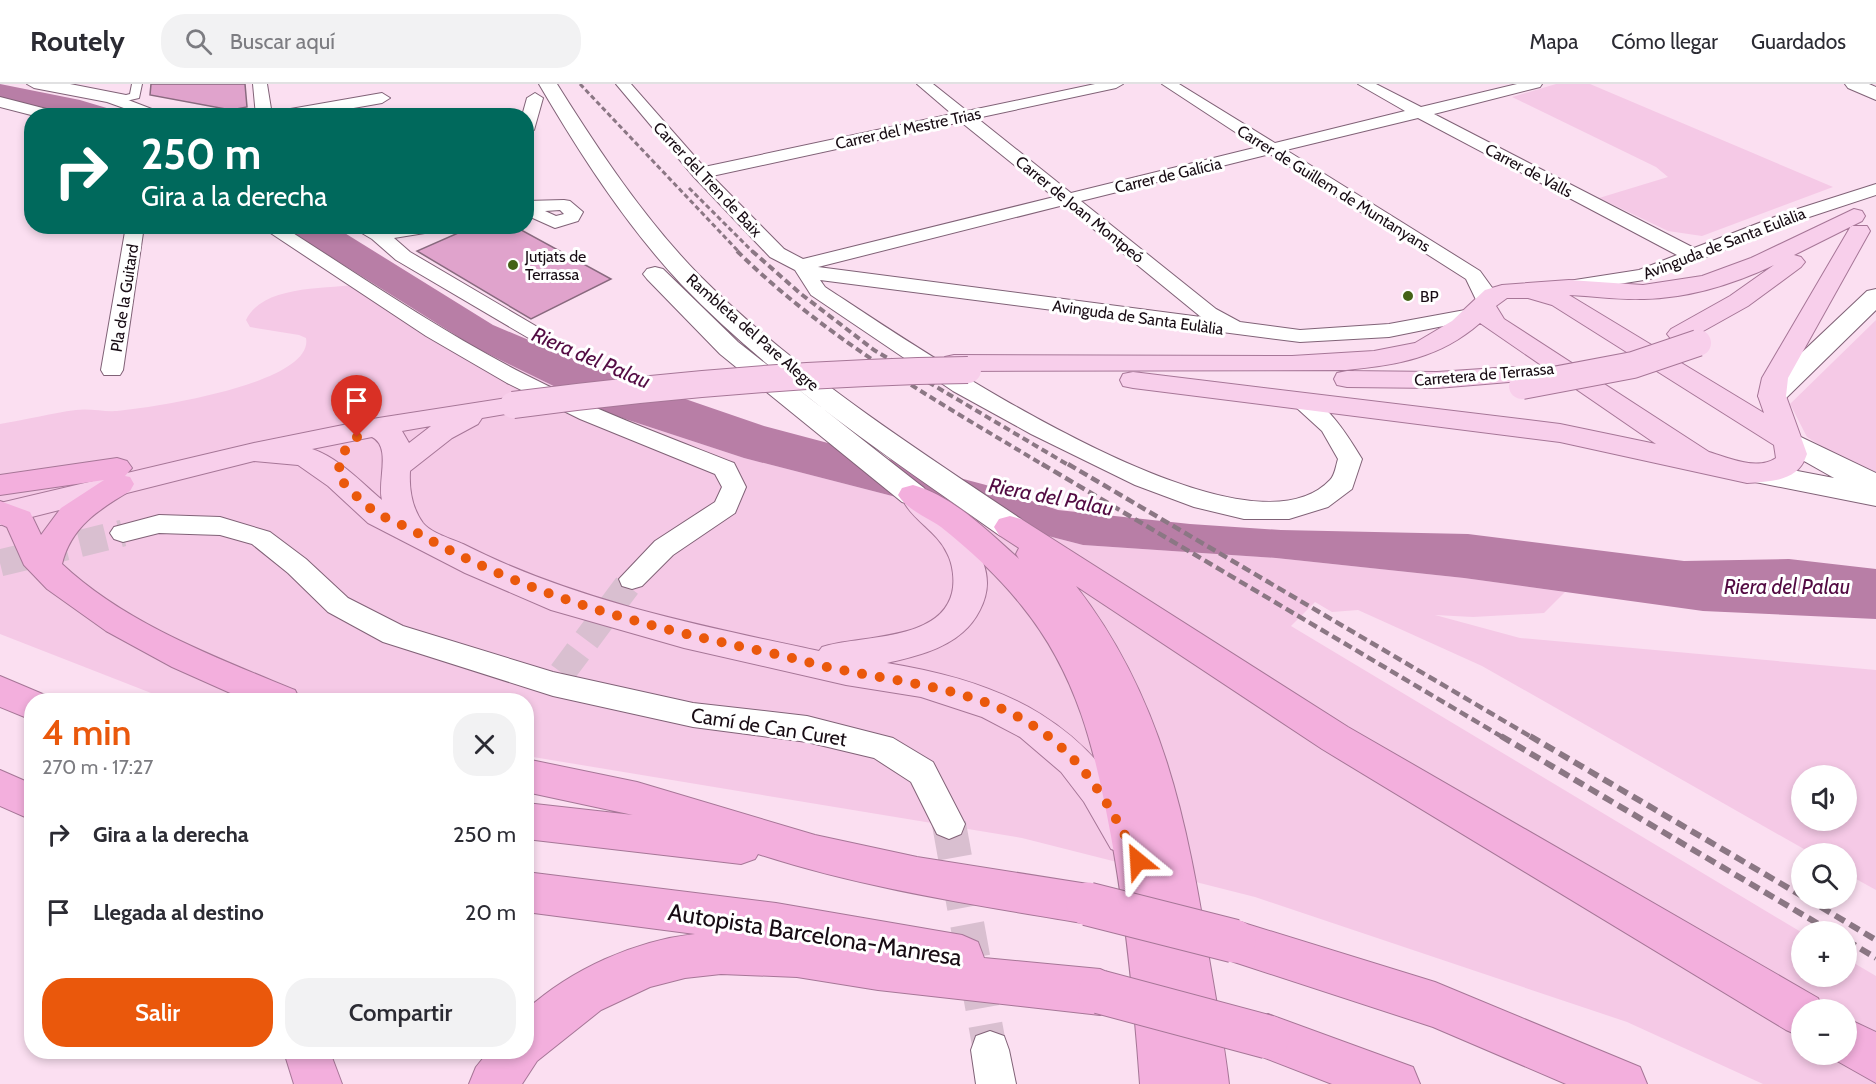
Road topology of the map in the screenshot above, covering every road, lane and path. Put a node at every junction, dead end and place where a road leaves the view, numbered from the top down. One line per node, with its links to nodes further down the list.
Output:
1 (34, 84): 18 (street)
2 (53, 84): 3 (street)
3 (137, 84)
4 (144, 84): 18 (street)
5 (260, 84): 19 (street)
6 (623, 84): 27 (street, Carrer del Tren de Baix)
7 (924, 84): 24 (street, Carrer de Joan Montpeó)
8 (1116, 84): 24 (street, Carrer del Mestre Trias)
9 (1169, 84): 26 (street, Carrer de Guillem de Muntanyans)
10 (1365, 84): 22 (street, Carrer de Valls)
11 (1534, 84): 22 (street, Carrer de Galícia)
12 (1854, 84): 14 (main road)
13 (537, 89): 21 (street); 61 (main road, Rambleta del Pare Alegre); 61 (main road, Rambleta del Pare Alegre)
14 (1876, 94)
15 (382, 98): 20 (street)
16 (0, 102): 17 (street)
17 (24, 108)
18 (143, 108)
19 (263, 108)
20 (325, 108)
21 (532, 108)
22 (1418, 112): 26 (street, Carrer de Galícia); 36 (street, Carrer de Valls)
23 (24, 114): 25 (street)
24 (964, 116): 27 (street, Carrer del Mestre Trias); 29 (street, Carrer de Joan Montpeó)
25 (6, 122)
26 (1275, 150): 29 (street, Carrer de Galícia); 41 (street, Carrer de Guillem de Muntanyans)
27 (700, 173): 37 (street, Carrer del Tren de Baix)
28 (1876, 189): 36 (street, Avinguda de Santa Eulàlia)
29 (1065, 198): 37 (street, Carrer de Galícia); 42 (street, Carrer de Joan Montpeó)
30 (1876, 205): 31 (main road, Carretera de Terrassa)
31 (1863, 223): 38 (main road); 48 (main road, Carretera de Terrassa, bridge); 49 (main road)
32 (134, 234): 46 (street, Pla de la Guitard)
33 (280, 234): 69 (street)
34 (385, 234): 35 (street)
35 (379, 235): 43 (street)
36 (1694, 256): 38 (street, Avinguda de Santa Eulàlia)
37 (801, 266): 42 (street, Avinguda de Santa Eulàlia); 50 (street)
38 (1569, 286): 39 (main road)
39 (1525, 291): 41 (main road); 54 (main road)
40 (1876, 296): 49 (main road)
41 (1482, 308): 42 (street, Avinguda de Santa Eulàlia); 44 (main road); 57 (main road)
42 (1238, 330)
43 (539, 336)
44 (1048, 363): 45 (main road); 48 (main road, Carretera de Terrassa)
45 (961, 367): 47 (main road); 51 (main road, bridge)
46 (112, 370)
47 (1095, 374): 48 (main road, Carretera de Terrassa); 50 (main road)
48 (1517, 380)
49 (1772, 396): 54 (main road)
50 (1299, 400): 57 (main road)
51 (503, 402): 52 (main road); 53 (main road); 56 (main road)
52 (442, 403): 53 (main road); 55 (main road)
53 (371, 428): 55 (main road); 56 (main road); 60 (main road)
54 (1784, 438): 58 (main road); 62 (main road)
55 (263, 442): 59 (main road); 60 (main road)
56 (398, 466): 66 (main road)
57 (1716, 466): 58 (main road)
58 (1761, 474): 63 (main road)
59 (118, 476): 64 (main road); 68 (highway)
60 (339, 478): 66 (main road)
61 (919, 482): 65 (main road, Rambleta del Pare Alegre); 70 (highway); 71 (main road)
62 (1876, 484)
63 (1876, 496)
64 (1, 505): 68 (highway)
65 (1010, 527): 70 (highway); 86 (highway)
66 (411, 530): 71 (main road)
67 (123, 533): 81 (street, Camí de Can Curet)
68 (46, 565): 73 (highway)
69 (632, 579)
70 (1068, 621): 83 (highway); 95 (highway)
71 (775, 654): 83 (main road)
72 (0, 691): 74 (highway)
73 (265, 693)
74 (24, 702)
75 (0, 765): 76 (highway)
76 (24, 776)
77 (534, 777): 82 (highway)
78 (0, 787): 79 (highway)
79 (24, 799)
80 (534, 822): 82 (highway)
81 (950, 824)
82 (814, 854): 97 (highway, bridge)
83 (1138, 861): 94 (highway)
84 (534, 893): 85 (highway, Autopista Barcelona-Manresa)
85 (1100, 993): 87 (highway); 96 (highway, bridge)
86 (1791, 1007)
87 (534, 1035)
88 (1857, 1048): 91 (highway)
89 (309, 1059): 92 (highway)
90 (512, 1059): 93 (highway)
91 (1876, 1059)
92 (318, 1084)
93 (493, 1084)
94 (1164, 1084)
95 (1205, 1084)
96 (1396, 1084)
97 (1623, 1084)

